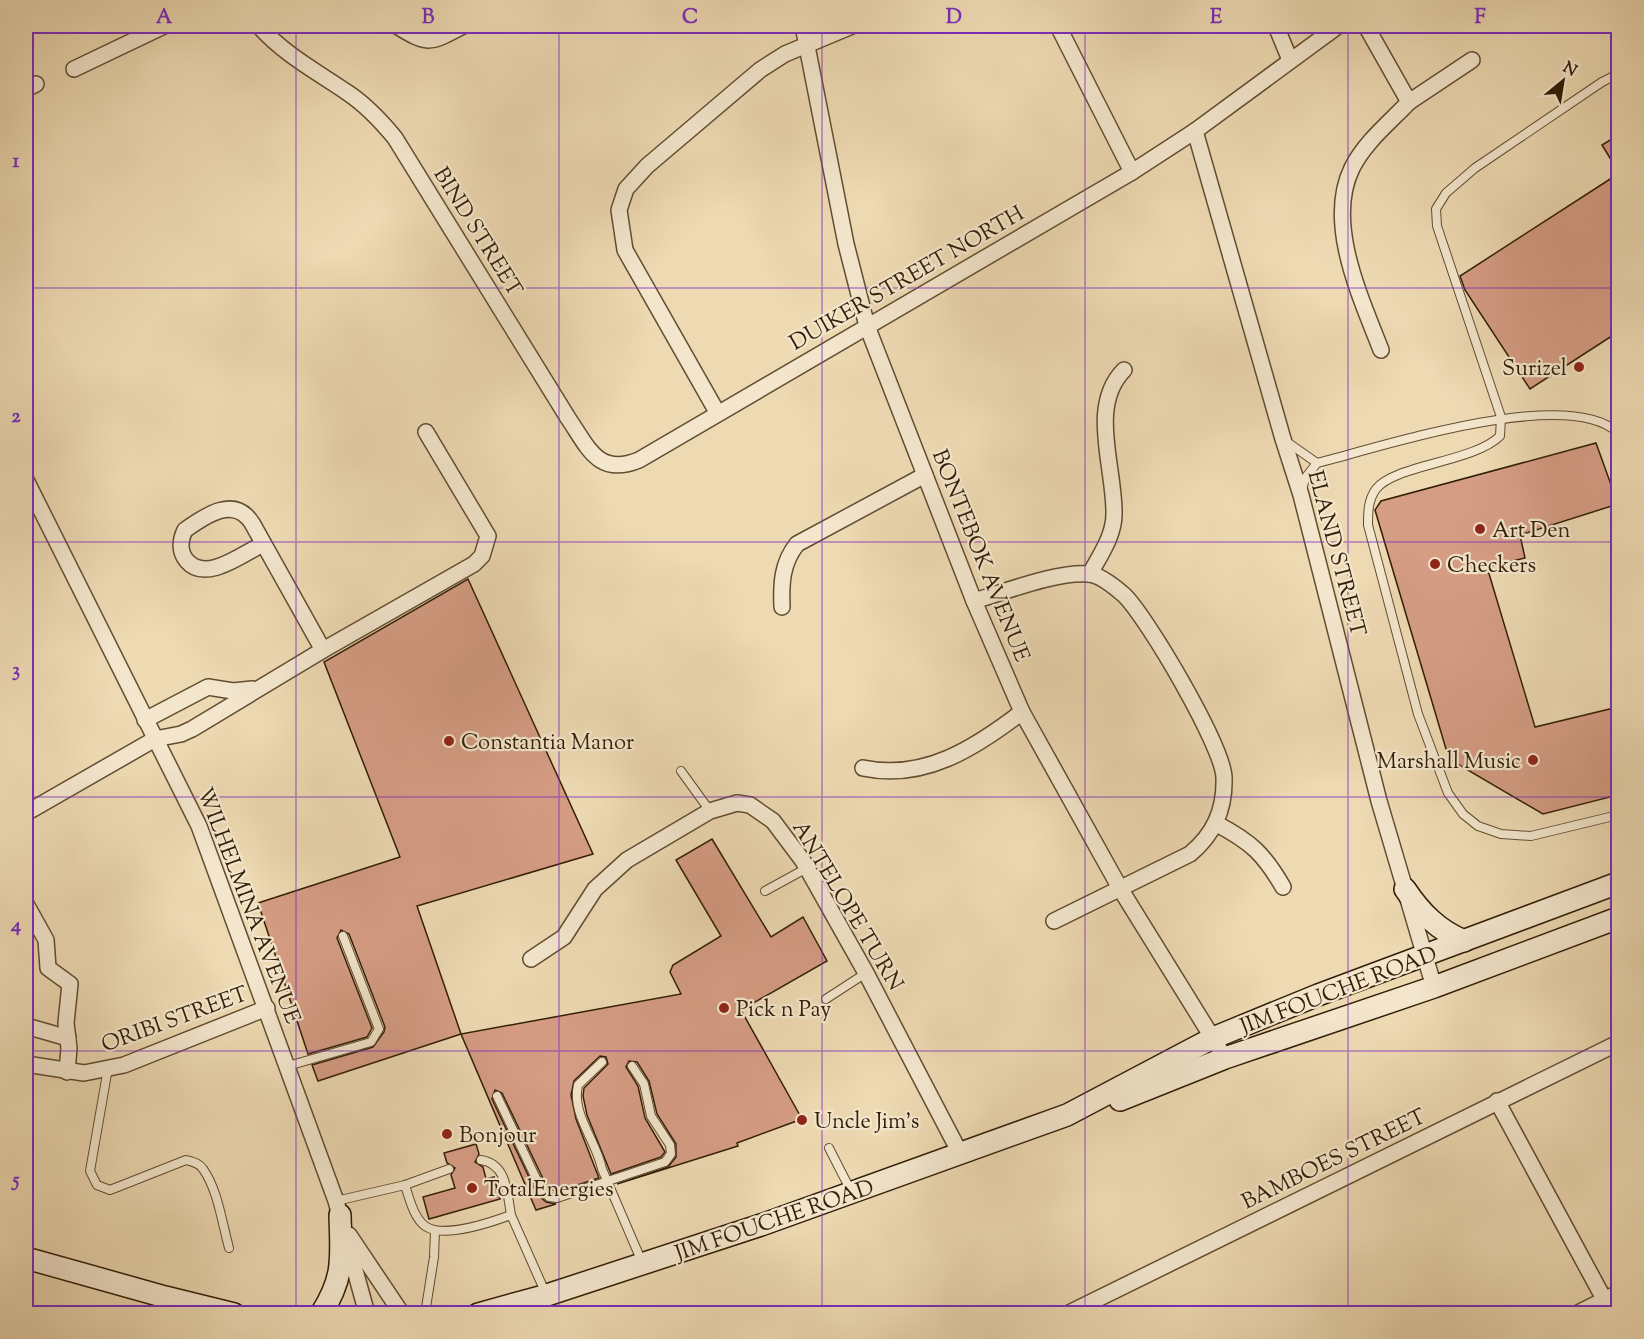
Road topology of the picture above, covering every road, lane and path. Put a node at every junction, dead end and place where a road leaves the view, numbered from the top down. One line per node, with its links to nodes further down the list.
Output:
1 (259, 26): 27 (street, BIND STREET)
2 (397, 26): 3 (street)
3 (463, 26)
4 (803, 26): 11 (street, BONTEBOK AVENUE)
5 (852, 26): 11 (street)
6 (1058, 26): 18 (street)
7 (1276, 26): 12 (street)
8 (1338, 26): 12 (street, DUIKER STREET NORTH)
9 (1366, 26): 16 (street)
10 (153, 28): 14 (street)
11 (807, 46): 19 (street, BONTEBOK AVENUE); 22 (street)
12 (1290, 60): 17 (street, DUIKER STREET NORTH)
13 (1472, 60): 16 (street)
14 (74, 69)
15 (1618, 74): 23 (lane)
16 (1409, 102): 20 (street)
17 (1195, 131): 18 (street, DUIKER STREET NORTH); 26 (street, ELAND STREET)
18 (1132, 172): 19 (street, DUIKER STREET NORTH)
19 (867, 326): 22 (street, DUIKER STREET NORTH); 29 (street, BONTEBOK AVENUE)
20 (1381, 350)
21 (1124, 369): 34 (street)
22 (717, 412): 27 (street, DUIKER STREET NORTH)
23 (1501, 417): 25 (lane); 28 (lane); 46 (lane)
24 (426, 432): 37 (street)
25 (1618, 433)
26 (1283, 439): 28 (lane); 31 (street, ELAND STREET)
27 (639, 460)
28 (1317, 463): 31 (lane)
29 (925, 475): 35 (street, BONTEBOK AVENUE); 36 (street)
30 (26, 480): 32 (street, WILHELMINA AVENUE)
31 (1301, 495): 51 (street, ELAND STREET)
32 (30, 500): 40 (street, WILHELMINA AVENUE)
33 (263, 544): 33 (street); 37 (street)
34 (1090, 574): 35 (street); 47 (street)
35 (974, 601): 39 (street, BONTEBOK AVENUE)
36 (782, 607)
37 (323, 650): 38 (street)
38 (258, 688): 40 (street); 41 (street)
39 (1022, 712): 42 (street); 52 (street, BONTEBOK AVENUE)
40 (146, 720): 41 (street, WILHELMINA AVENUE)
41 (155, 739): 45 (street); 64 (street, WILHELMINA AVENUE)
42 (863, 768)
43 (681, 771): 44 (lane)
44 (710, 811): 48 (street, ANTELOPE TURN); 60 (street, ANTELOPE TURN)
45 (26, 813)
46 (1618, 814)
47 (1217, 824): 50 (street); 52 (street)
48 (807, 868): 53 (lane); 61 (street, ANTELOPE TURN)
49 (1618, 883): 58 (street, JIM FOUCHE ROAD)
50 (1283, 887)
51 (1405, 889): 58 (street); 59 (street, ELAND STREET)
52 (1121, 890): 56 (street); 67 (street, BONTEBOK AVENUE)
53 (765, 891)
54 (26, 904): 66 (street)
55 (1618, 918): 62 (street, JIM FOUCHE ROAD)
56 (1054, 921)
57 (343, 936): 72 (lane)
58 (1464, 941): 59 (street, JIM FOUCHE ROAD)
59 (1426, 956): 62 (street, ELAND STREET); 67 (street, JIM FOUCHE ROAD)
60 (531, 959)
61 (866, 973): 63 (lane); 80 (street, ANTELOPE TURN)
62 (1434, 987): 69 (street, JIM FOUCHE ROAD)
63 (826, 999)
64 (267, 1008): 72 (street, WILHELMINA AVENUE); 74 (street, ORIBI STREET)
65 (26, 1026): 66 (street)
66 (68, 1038): 75 (street)
67 (1213, 1038): 69 (street, BONTEBOK AVENUE); 78 (street, JIM FOUCHE ROAD)
68 (1618, 1042): 77 (street, BAMBOES STREET)
69 (1225, 1058): 78 (street, JIM FOUCHE ROAD)
70 (602, 1062): 83 (lane)
71 (26, 1064): 75 (street, ORIBI STREET)
72 (288, 1066): 86 (street, WILHELMINA AVENUE)
73 (632, 1066): 83 (lane)
74 (108, 1068): 75 (street, ORIBI STREET); 89 (lane)
75 (67, 1072)
76 (497, 1096): 83 (lane)
77 (1497, 1101): 93 (street); 100 (street, BAMBOES STREET)
78 (1067, 1115): 80 (street, JIM FOUCHE ROAD)
79 (829, 1148): 85 (lane)
80 (961, 1155): 85 (street, JIM FOUCHE ROAD)
81 (481, 1160): 87 (lane)
82 (449, 1169): 84 (lane)
83 (607, 1180): 91 (lane)
84 (405, 1185): 86 (lane); 88 (lane)
85 (852, 1193): 91 (street, JIM FOUCHE ROAD)
86 (340, 1215): 95 (street); 96 (street, WILHELMINA AVENUE); 97 (street, WILHELMINA AVENUE)
87 (511, 1215): 88 (lane); 92 (lane)
88 (435, 1231): 98 (lane)
89 (229, 1248)
90 (26, 1258): 94 (street)
91 (642, 1263): 92 (street, JIM FOUCHE ROAD)
92 (547, 1295): 99 (street, JIM FOUCHE ROAD)
93 (1611, 1296): 101 (street)
94 (234, 1314)
95 (321, 1314)
96 (367, 1314)
97 (402, 1314)
98 (425, 1314)
99 (478, 1314)
100 (1067, 1314)
101 (1576, 1314)

